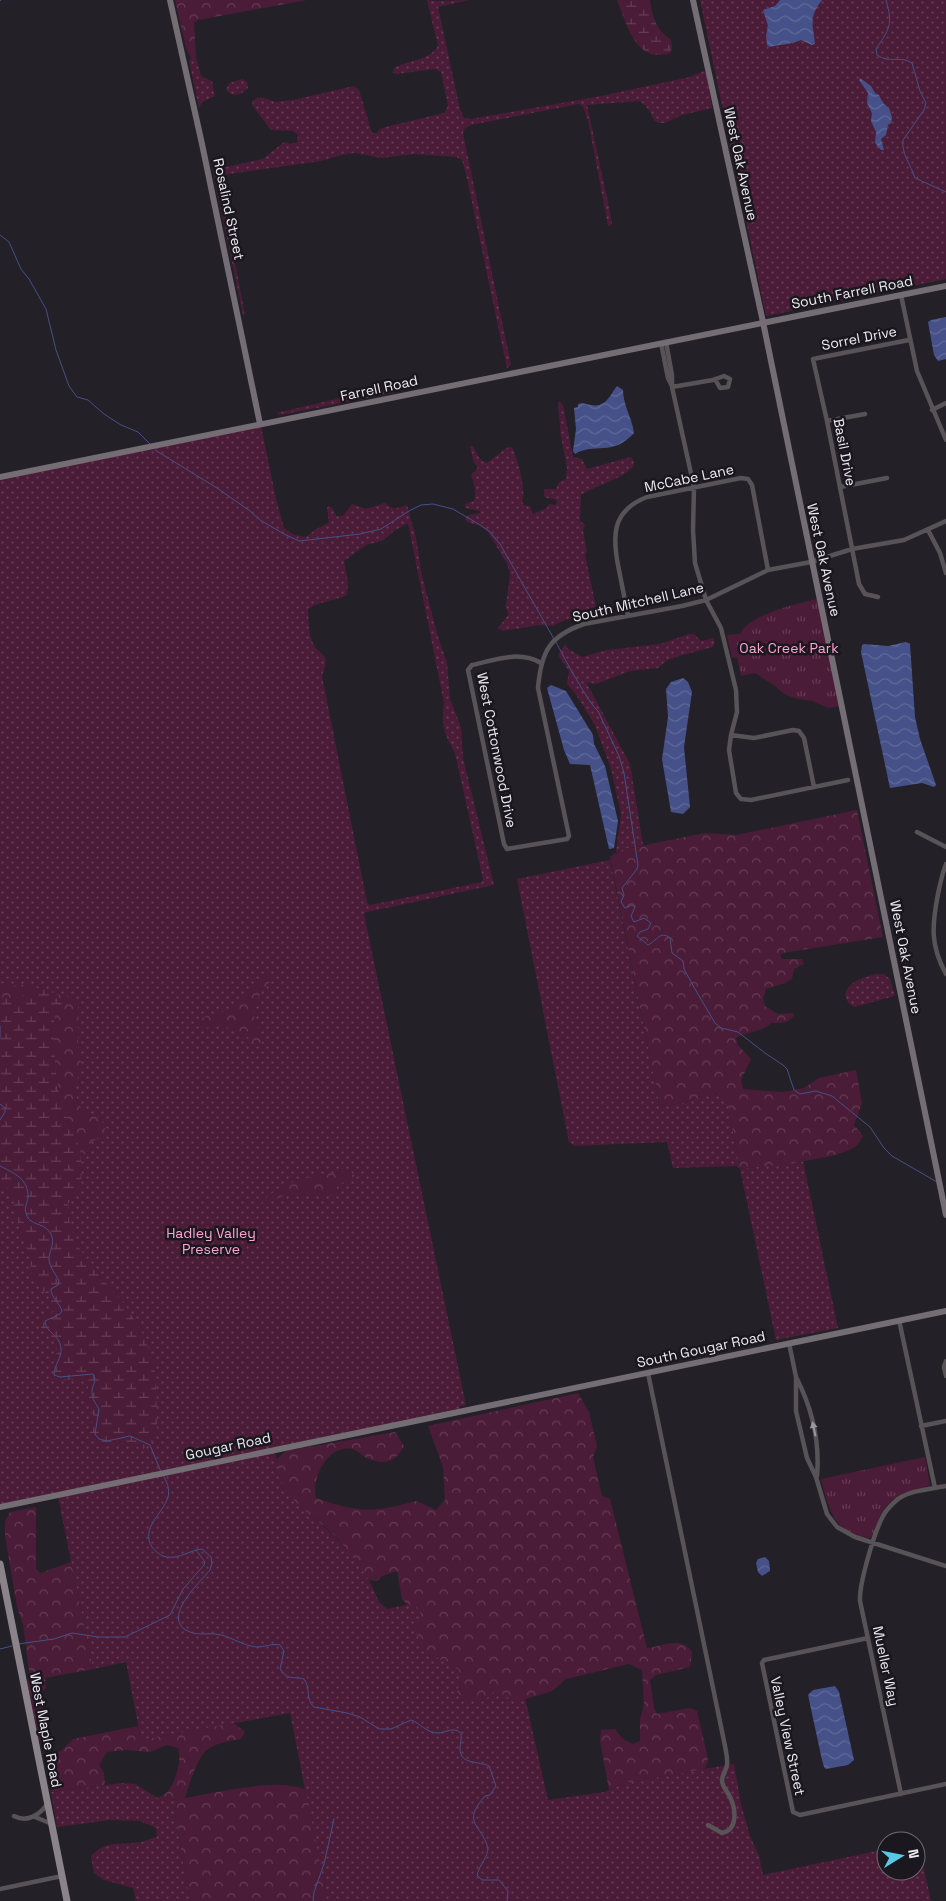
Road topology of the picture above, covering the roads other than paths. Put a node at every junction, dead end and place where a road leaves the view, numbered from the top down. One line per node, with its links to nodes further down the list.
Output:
1 (170, 0): 15 (street, Rosalind Street)
2 (693, 0): 5 (street, West Oak Avenue)
3 (946, 286): 4 (street, South Farrell Road)
4 (901, 295): 5 (street, South Farrell Road); 6 (street)
5 (763, 322): 7 (street, Farrell Road); 24 (street, West Oak Avenue)
6 (909, 340): 8 (street, Sorrel Drive); 12 (street)
7 (664, 342): 10 (street); 15 (street, Farrell Road)
8 (813, 359): 14 (street, Basil Drive)
9 (715, 379): 10 (street)
10 (672, 387): 19 (street)
11 (946, 403): 12 (street)
12 (932, 410): 16 (street)
13 (865, 414): 14 (street)
14 (827, 421): 20 (street, Basil Drive)
15 (260, 424): 17 (street, Farrell Road)
16 (946, 440)
17 (0, 477)
18 (887, 478): 20 (street)
19 (694, 487): 25 (street, McCabe Lane); 28 (street); 29 (street, McCabe Lane)
20 (840, 487): 23 (street, Basil Drive)
21 (946, 521): 22 (street, South Mitchell Lane)
22 (928, 530): 23 (street, South Mitchell Lane); 26 (street)
23 (852, 549): 24 (street, South Mitchell Lane); 27 (street, Basil Drive)
24 (811, 562): 25 (street, South Mitchell Lane); 32 (street, West Oak Avenue)
25 (768, 570): 28 (street, South Mitchell Lane)
26 (946, 573)
27 (878, 597)
28 (706, 600): 29 (street, South Mitchell Lane); 31 (street)
29 (628, 616): 30 (street, South Mitchell Lane)
30 (541, 663): 37 (street, South Mitchell Lane); 37 (street, West Cottonwood Drive)
31 (730, 735): 35 (street); 35 (street)
32 (856, 770): 33 (street); 34 (street, West Oak Avenue)
33 (848, 780): 34 (street); 35 (street)
34 (859, 786): 41 (street, West Oak Avenue)
35 (814, 787)
36 (917, 832): 38 (street)
37 (567, 839)
38 (946, 847)
39 (946, 864): 40 (street)
40 (946, 974)
41 (946, 1215)
42 (946, 1311): 43 (street, South Gougar Road)
43 (900, 1320): 44 (street, South Gougar Road); 51 (street)
44 (789, 1343): 46 (street, South Gougar Road); 47 (street)
45 (946, 1361): 48 (street)
46 (648, 1373): 49 (street, South Gougar Road); 66 (street)
47 (796, 1376): 52 (street); 52 (street, one-way to 47)
48 (946, 1376)
49 (462, 1412): 55 (street, Gougar Road)
50 (946, 1421): 51 (street)
51 (922, 1426): 54 (street)
52 (816, 1477): 56 (street)
53 (946, 1486): 54 (street, Mueller Way)
54 (935, 1488): 56 (street, Mueller Way)
55 (0, 1507)
56 (874, 1543): 58 (street); 59 (street, Mueller Way)
57 (0, 1564): 62 (main road, West Maple Road)
58 (946, 1566)
59 (868, 1638): 61 (street, Mueller Way); 61 (street, Valley View Street)
60 (946, 1784): 61 (street)
61 (901, 1794)
62 (48, 1803): 64 (street); 65 (main road, West Maple Road)
63 (14, 1816): 64 (street)
64 (35, 1816): 65 (street)
65 (52, 1824): 67 (main road, West Maple Road)
66 (708, 1825)
67 (62, 1876): 68 (street); 69 (main road, West Maple Road)
68 (0, 1890)
69 (67, 1901)

